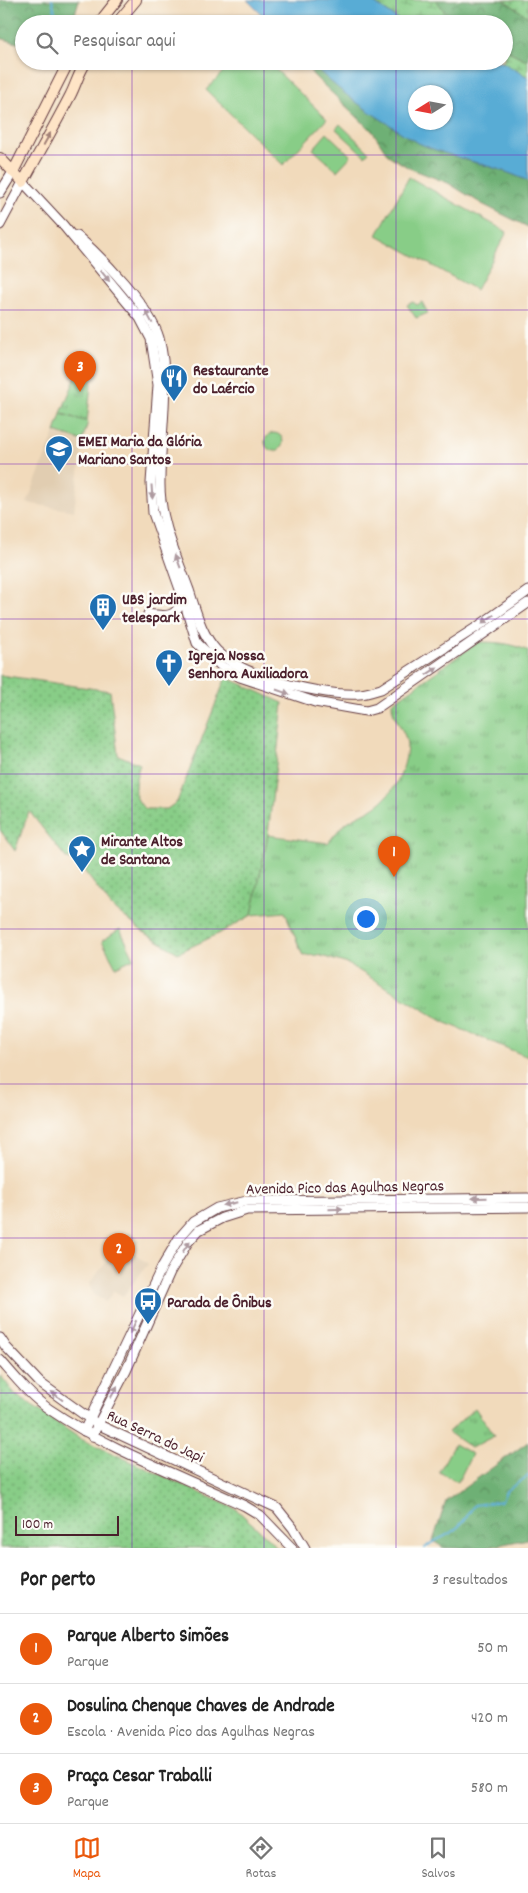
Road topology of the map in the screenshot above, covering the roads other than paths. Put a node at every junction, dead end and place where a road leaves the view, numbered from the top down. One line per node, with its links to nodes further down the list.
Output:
1 (118, 0): 3 (main road)
2 (136, 0): 4 (main road)
3 (106, 15)
4 (124, 15)
5 (64, 70): 8 (main road)
6 (81, 70): 9 (main road, one-way to 6)
7 (0, 158): 8 (main road)
8 (13, 172): 9 (main road); 10 (street)
9 (23, 182): 11 (street); 12 (street)
10 (0, 193)
11 (0, 225)
12 (63, 225): 14 (street, one-way to 14); 18 (street, one-way to 12)
13 (528, 591): 17 (street, one-way to 17)
14 (183, 598): 16 (street); 20 (street, one-way to 20)
15 (528, 603): 19 (street, one-way to 15)
16 (148, 614)
17 (381, 689): 18 (street); 19 (street)
18 (357, 695): 20 (street)
19 (388, 702): 20 (street)
20 (358, 710)
21 (528, 1198): 25 (street, Avenida Pico das Agulhas Negras, one-way to 25)
22 (528, 1207): 26 (street, Avenida Pico das Agulhas Negras, one-way to 22)
23 (0, 1338): 25 (street, Rua Serra do Japi, one-way to 23)
24 (0, 1360): 27 (street, Rua Serra do Japi)
25 (89, 1419): 26 (street, Rua Serra do Japi); 27 (street, Avenida Pico das Agulhas Negras)
26 (97, 1424): 27 (street, Avenida Pico das Agulhas Negras); 29 (street, Rua Serra do Japi)
27 (88, 1433): 28 (street, Rua Serra do Japi)
28 (292, 1548)
29 (305, 1548)

